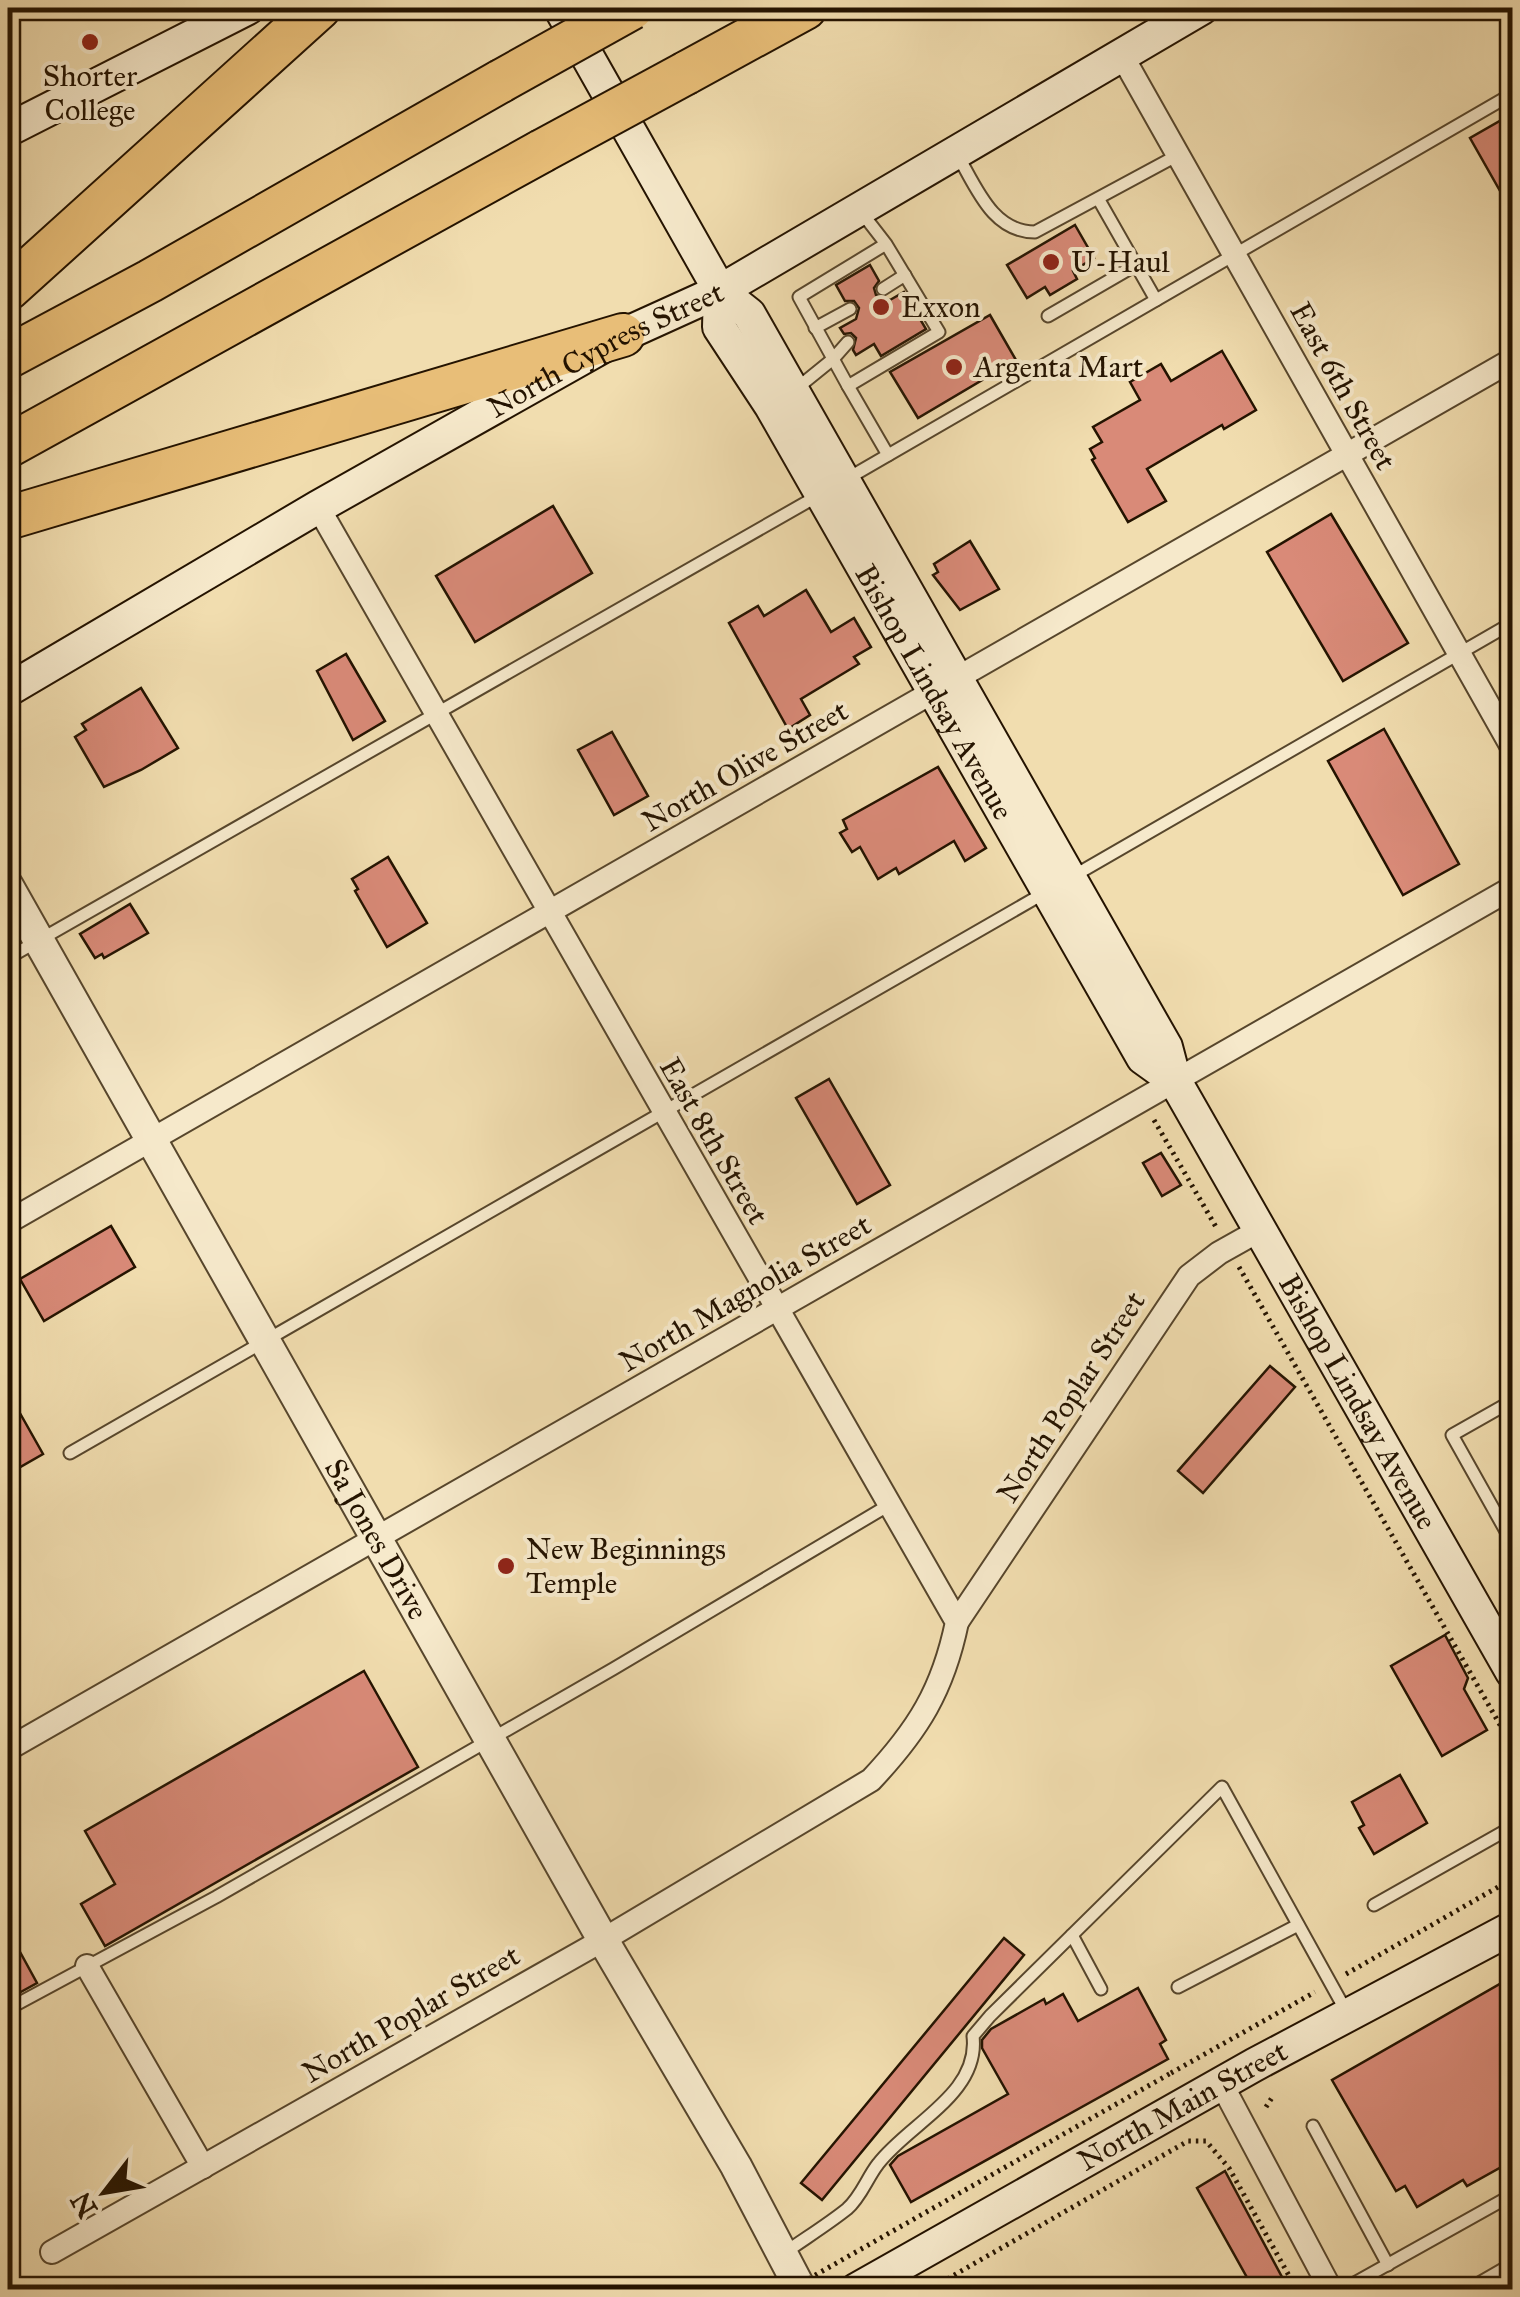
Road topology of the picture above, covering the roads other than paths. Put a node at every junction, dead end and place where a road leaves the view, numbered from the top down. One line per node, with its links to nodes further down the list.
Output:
1 (248, 8): 9 (main road)
2 (318, 8): 18 (highway)
3 (560, 8): 20 (main road, Bishop Lindsay Avenue)
4 (632, 8): 27 (highway, bridge)
5 (805, 8): 32 (highway, bridge)
6 (1202, 8): 7 (main road, North Cypress Street)
7 (1121, 54): 10 (main road, North Cypress Street); 11 (street, East 6th Street)
8 (1512, 94): 15 (lane)
9 (8, 130)
10 (956, 152): 12 (lane); 13 (main road, North Cypress Street)
11 (1178, 155): 12 (lane); 15 (street, East 6th Street)
12 (1099, 200): 16 (lane)
13 (860, 210): 14 (lane); 20 (main road, North Cypress Street)
14 (886, 244): 17 (lane); 24 (lane)
15 (1234, 254): 21 (lane); 34 (street, East 6th Street)
16 (1136, 265): 21 (lane); 23 (lane)
17 (905, 275): 19 (lane); 30 (lane)
18 (8, 289)
19 (883, 289)
20 (720, 292): 25 (main road, North Cypress Street); 31 (main road, Bishop Lindsay Avenue); 35 (main road, Bishop Lindsay Avenue)
21 (1156, 300): 33 (lane)
22 (850, 309): 24 (lane)
23 (1048, 316)
24 (816, 328): 28 (lane)
25 (623, 334): 36 (main road, North Cypress Street); 37 (highway)
26 (848, 342): 28 (lane)
27 (8, 357)
28 (832, 359): 30 (lane); 31 (lane)
29 (1512, 360): 34 (street, North Olive Street)
30 (848, 386): 33 (lane)
31 (792, 392): 35 (main road, Bishop Lindsay Avenue)
32 (8, 446)
33 (888, 455): 35 (lane)
34 (1348, 455): 39 (street, East 6th Street); 40 (street, North Olive Street)
35 (831, 488): 40 (main road, Bishop Lindsay Avenue); 42 (lane)
36 (318, 508): 41 (main road, North Cypress Street); 42 (street, East 8th Street)
37 (8, 518)
38 (1512, 624): 39 (lane)
39 (1460, 654): 43 (street, East 6th Street); 44 (lane)
40 (944, 686): 44 (main road, Bishop Lindsay Avenue); 47 (street, North Olive Street)
41 (8, 690)
42 (435, 712): 47 (street, East 8th Street); 48 (lane)
43 (1512, 748)
44 (1059, 884): 50 (main road, Bishop Lindsay Avenue); 51 (lane)
45 (8, 886): 48 (street, Sa Jones Drive)
46 (1512, 888): 50 (street, North Magnolia Street)
47 (549, 914): 51 (street, East 8th Street); 52 (street, North Olive Street)
48 (38, 940): 49 (lane); 52 (street, Sa Jones Drive)
49 (8, 958)
50 (1175, 1081): 54 (main road, Bishop Lindsay Avenue); 55 (street, North Magnolia Street)
51 (663, 1112): 55 (street, East 8th Street); 56 (lane)
52 (151, 1140): 53 (street, North Olive Street); 56 (street, Sa Jones Drive)
53 (8, 1222)
54 (1260, 1230): 62 (street, North Poplar Street); 63 (main road, Bishop Lindsay Avenue)
55 (776, 1310): 59 (street, East 8th Street); 60 (street, North Magnolia Street)
56 (265, 1340): 58 (lane); 60 (street, Sa Jones Drive)
57 (1512, 1401): 61 (lane)
58 (70, 1453)
59 (890, 1504): 62 (street, East 8th Street); 64 (lane)
60 (377, 1539): 64 (street, Sa Jones Drive); 65 (street, North Magnolia Street)
61 (1512, 1542)
62 (958, 1622): 71 (street, North Poplar Street)
63 (1508, 1653)
64 (491, 1739): 71 (street, Sa Jones Drive); 72 (lane)
65 (8, 1749)
66 (1512, 1828): 67 (lane)
67 (1374, 1906)
68 (1298, 1925): 70 (lane); 73 (lane); 76 (lane)
69 (1512, 1928): 76 (main road, North Main Street)
70 (1072, 1935): 74 (lane); 82 (lane)
71 (603, 1940): 79 (street, North Poplar Street); 82 (street, Sa Jones Drive)
72 (87, 1966): 75 (lane); 79 (street)
73 (1178, 1988)
74 (1100, 1989)
75 (8, 2008)
76 (1348, 2015): 77 (main road, North Main Street)
77 (1221, 2083): 86 (main road, North Main Street); 87 (street)
78 (1313, 2126): 83 (lane)
79 (204, 2166): 81 (street, North Poplar Street)
80 (1512, 2195): 83 (lane)
81 (52, 2252)
82 (783, 2255): 85 (street, Sa Jones Drive)
83 (1388, 2264): 88 (lane)
84 (1512, 2264): 89 (lane)
85 (800, 2290)
86 (856, 2290)
87 (1332, 2290)
88 (1342, 2290)
89 (1467, 2290)

